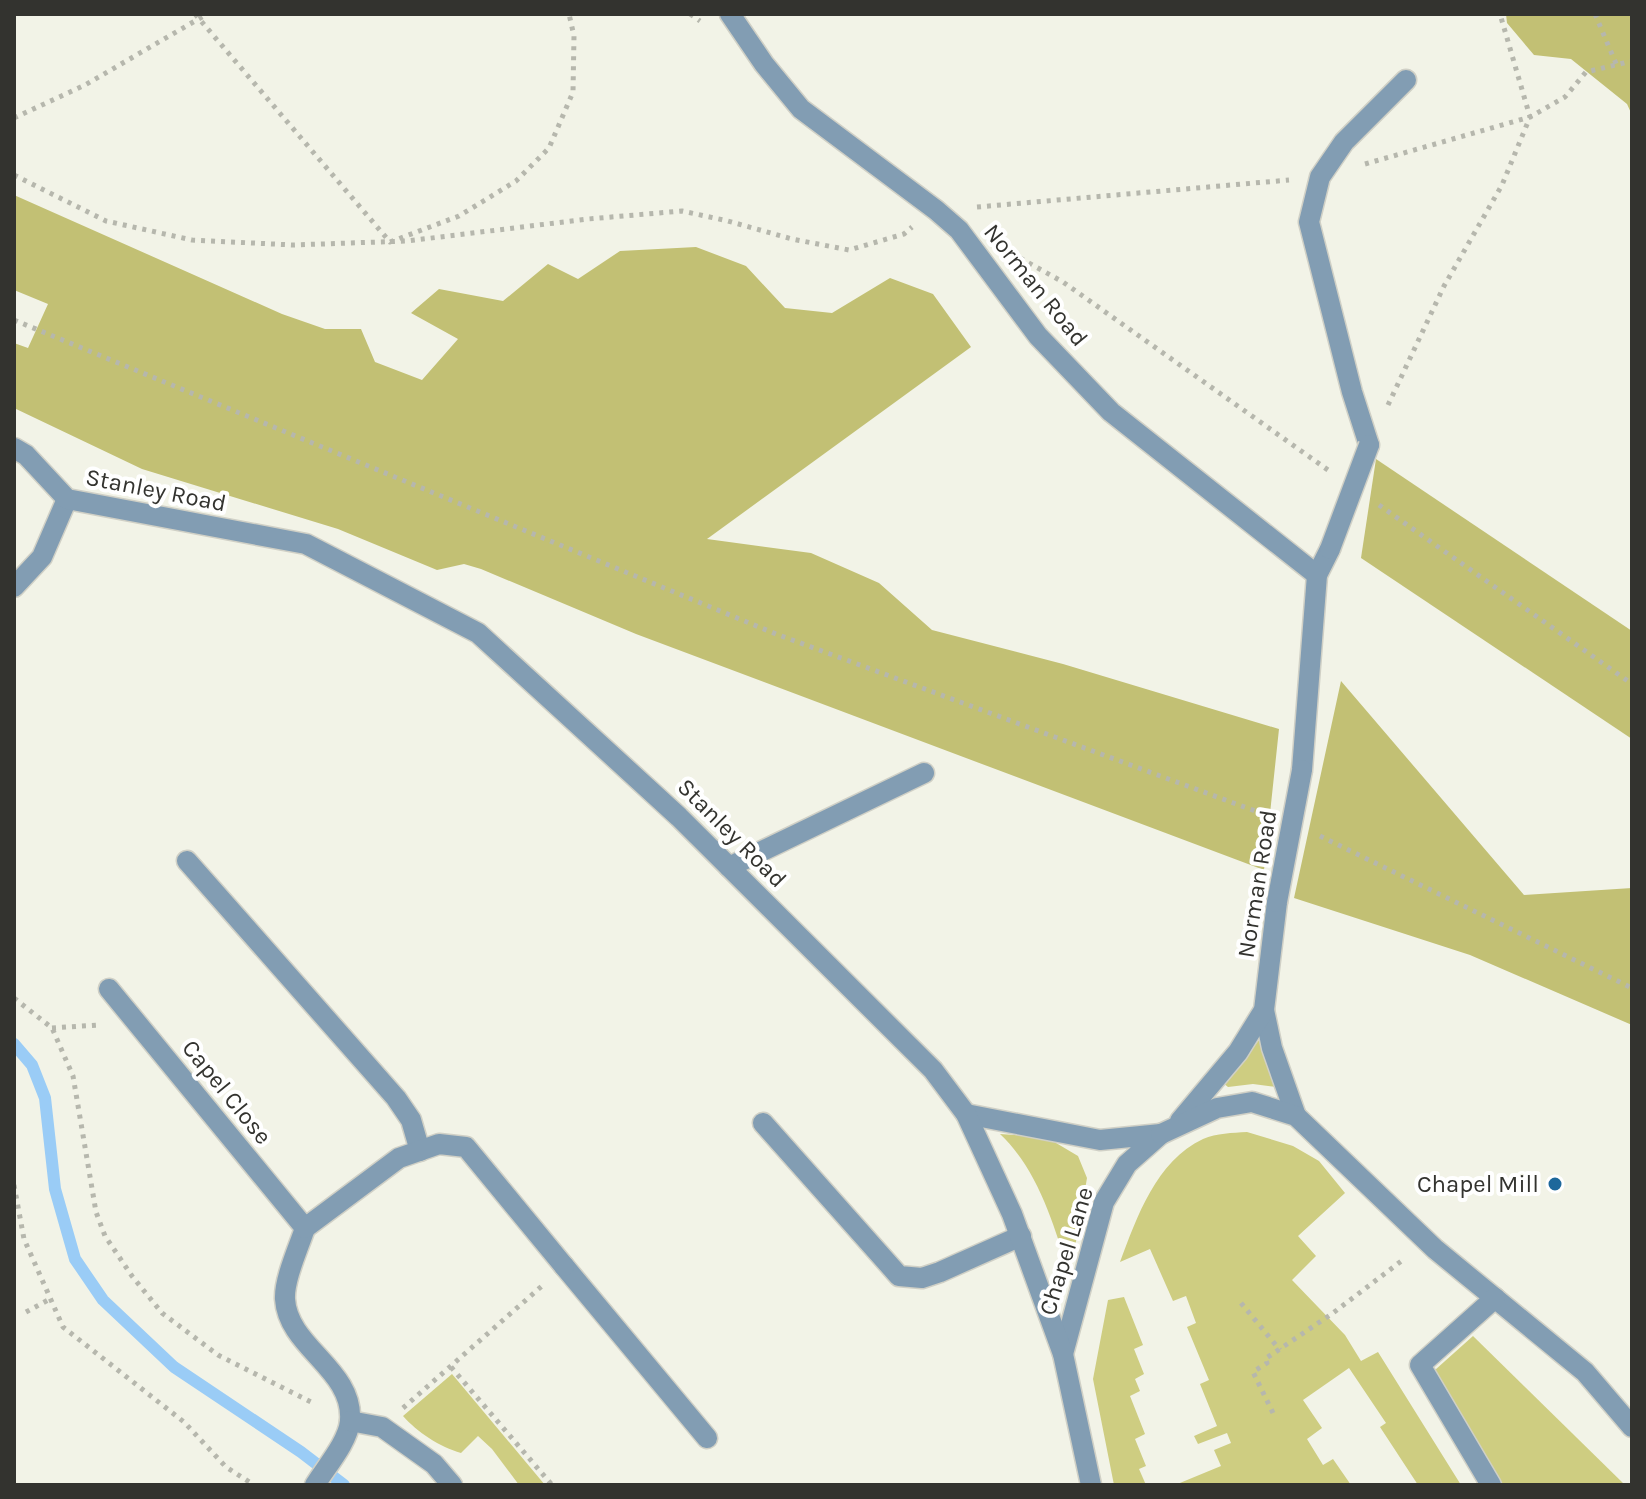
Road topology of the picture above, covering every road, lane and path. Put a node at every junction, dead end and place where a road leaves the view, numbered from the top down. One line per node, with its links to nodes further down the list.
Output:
1 (207, 14): 6 (path)
2 (569, 14): 12 (path)
3 (730, 14): 11 (street, Norman Road)
4 (1500, 14): 15 (path)
5 (1595, 14): 7 (path)
6 (197, 16): 9 (path); 12 (path)
7 (1617, 66)
8 (1406, 80): 15 (street)
9 (14, 118)
10 (14, 175): 12 (path)
11 (936, 210): 12 (path); 20 (street, Norman Road)
12 (390, 242)
13 (1063, 282): 17 (path)
14 (14, 320): 24 (path)
15 (1369, 445): 20 (street, Norman Road, bridge)
16 (14, 448): 18 (street)
17 (1341, 478)
18 (67, 499): 21 (street); 27 (street, Stanley Road)
19 (1378, 504): 22 (path)
20 (1317, 575): 31 (street, Norman Road, bridge)
21 (14, 587)
22 (1632, 684)
23 (924, 773): 27 (street)
24 (1275, 819)
25 (1319, 835): 28 (path)
26 (187, 861): 38 (street)
27 (729, 867): 34 (street, Stanley Road)
28 (1632, 988)
29 (109, 989): 32 (street, Capel Close)
30 (14, 998): 33 (path)
31 (1264, 1010): 35 (street, Norman Road); 37 (street, Norman Road)
32 (136, 1023): 33 (path); 40 (street, Capel Close)
33 (52, 1028): 52 (path)
34 (966, 1114): 37 (street, Chapel Lane); 41 (street, Stanley Road)
35 (1296, 1116): 37 (street, Chapel Lane); 42 (street, Chapel Lane)
36 (763, 1123): 41 (street)
37 (1167, 1131): 49 (street, Chapel Lane)
38 (420, 1151): 40 (street); 43 (street)
39 (14, 1185): 45 (path)
40 (305, 1228): 52 (street)
41 (1021, 1236): 49 (street, Stanley Road)
42 (1427, 1242): 44 (street, Chapel Lane); 48 (path)
43 (564, 1266): 50 (path); 55 (street)
44 (1495, 1298): 54 (street, Chapel Lane); 61 (street)
45 (50, 1299): 47 (path); 56 (path)
46 (1241, 1303): 48 (path)
47 (26, 1312)
48 (1280, 1350): 51 (path)
49 (1063, 1354): 60 (street, Stanley Road)
50 (451, 1367): 53 (path); 59 (path)
51 (1273, 1413)
52 (350, 1421): 53 (street); 57 (street)
53 (382, 1427): 58 (street)
54 (1632, 1427)
55 (707, 1438)
56 (254, 1485)
57 (315, 1485)
58 (452, 1485)
59 (552, 1485)
60 (1091, 1485)
61 (1491, 1485)

